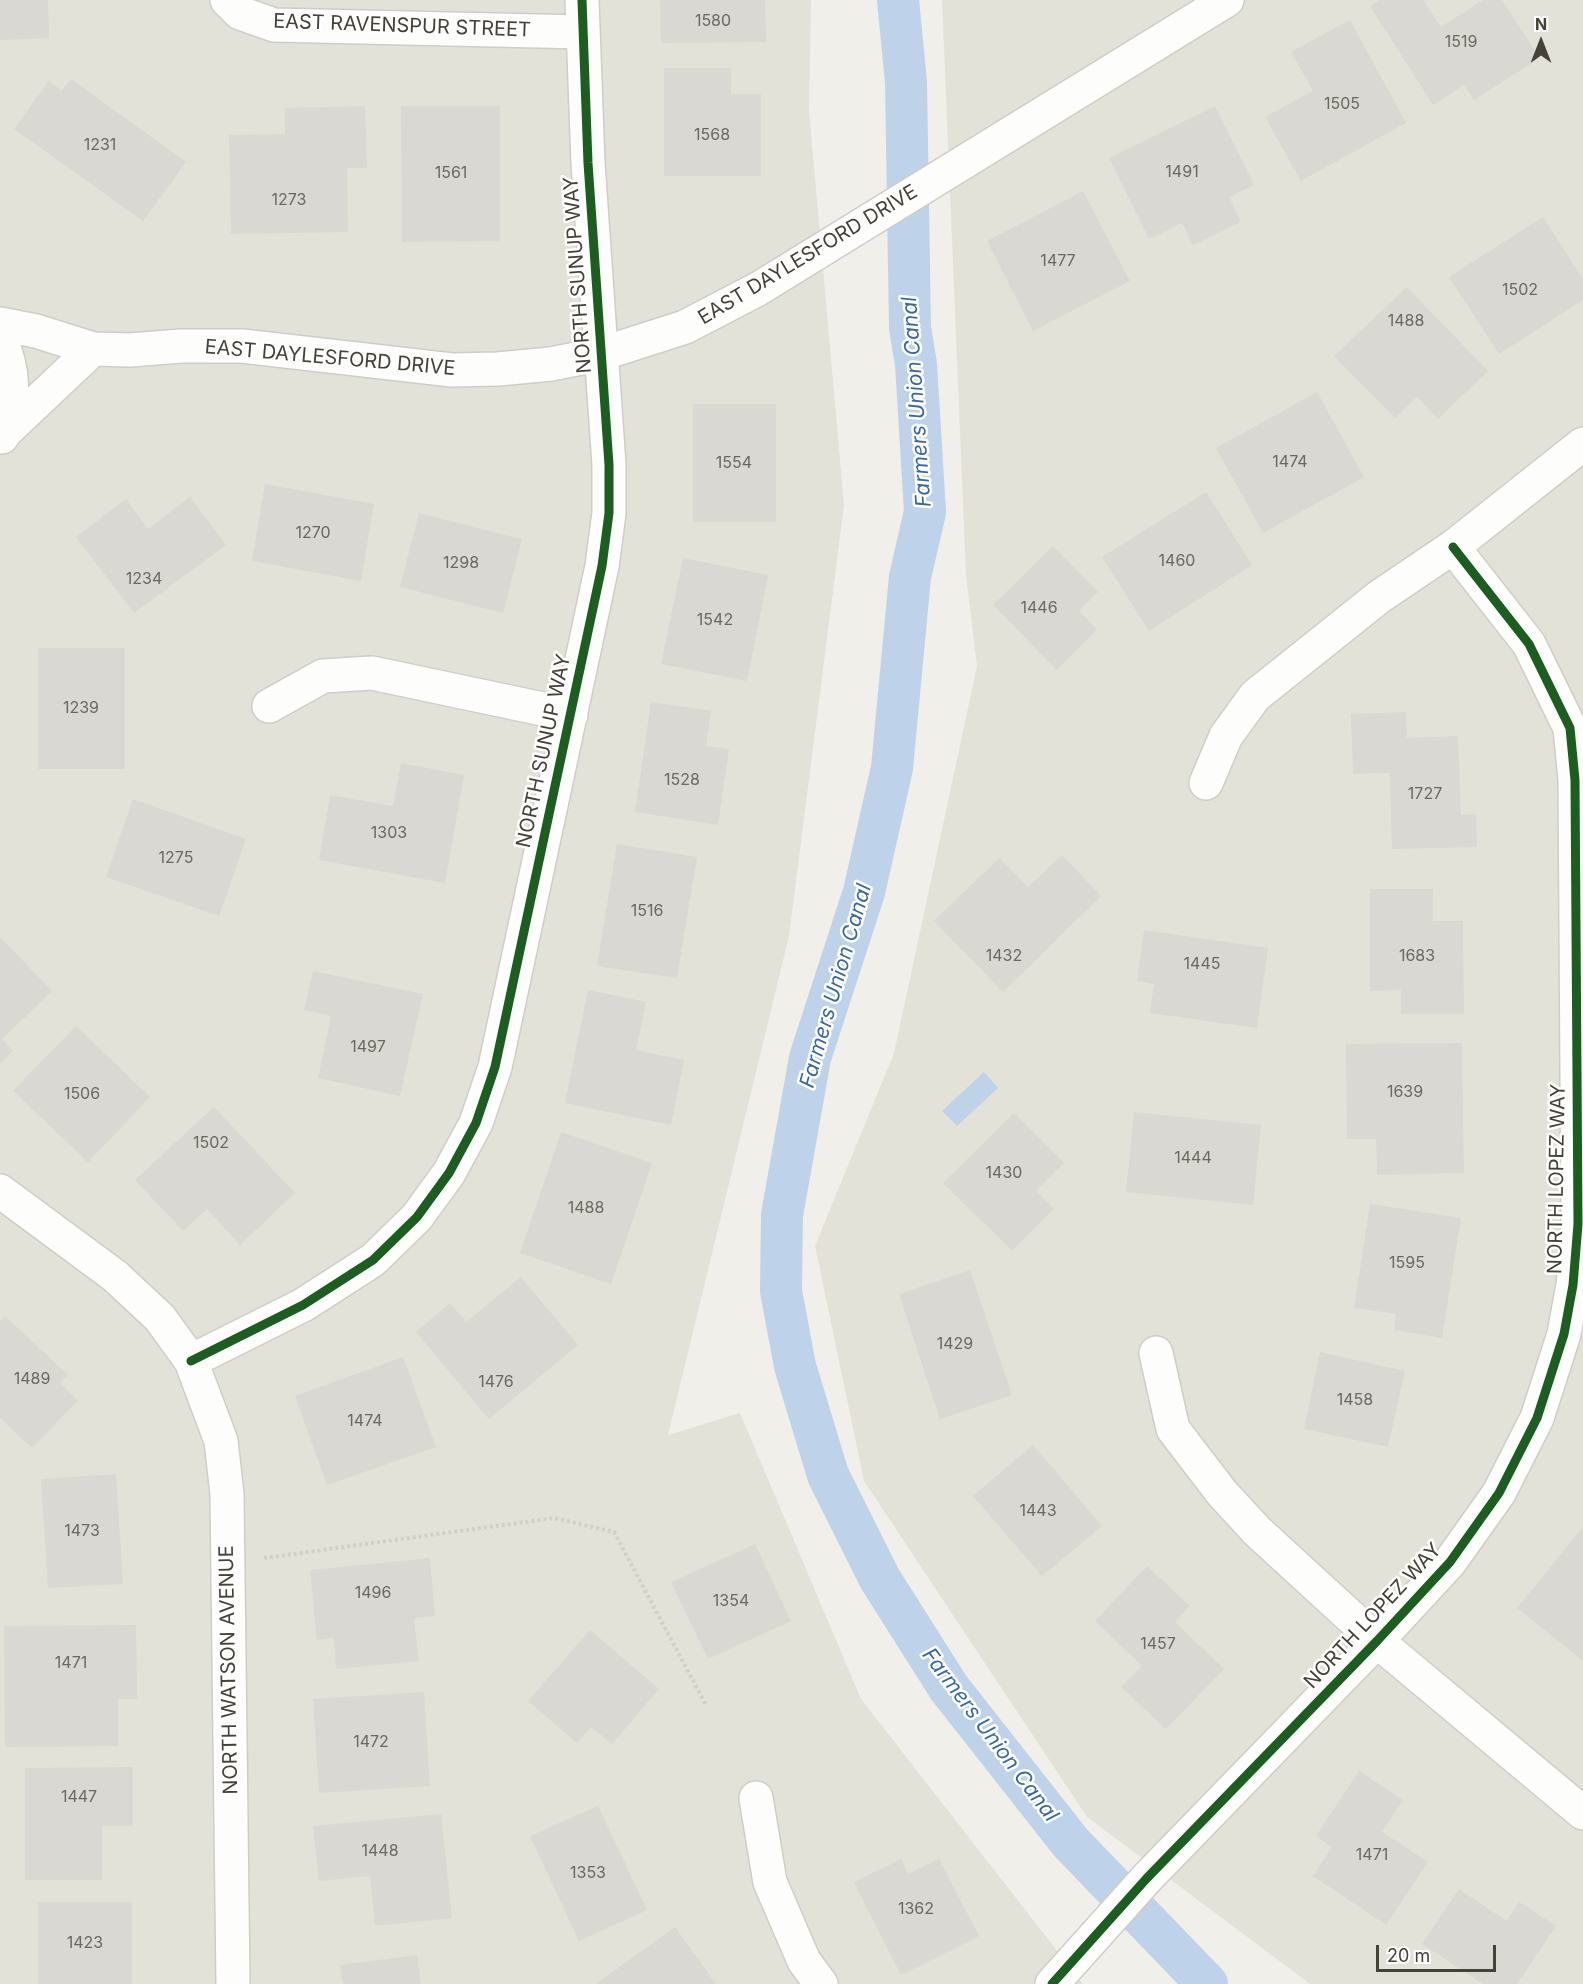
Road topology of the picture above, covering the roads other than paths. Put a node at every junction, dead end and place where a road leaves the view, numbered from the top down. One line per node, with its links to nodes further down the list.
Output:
1 (228, 0): 4 (street, EAST RAVENSPUR STREET)
2 (582, 0): 4 (street, NORTH SUNUP WAY)
3 (1227, 0): 8 (street, EAST DAYLESFORD DRIVE)
4 (583, 32): 8 (street, NORTH SUNUP WAY)
5 (0, 324): 7 (street, EAST DAYLESFORD DRIVE)
6 (0, 338): 9 (street)
7 (93, 350): 8 (street, EAST DAYLESFORD DRIVE); 9 (street)
8 (601, 354): 13 (street, NORTH SUNUP WAY)
9 (3, 436)
10 (1583, 444): 11 (street)
11 (1453, 547): 14 (street); 18 (street, NORTH LOPEZ WAY)
12 (269, 706): 13 (street)
13 (571, 715): 17 (street, NORTH SUNUP WAY)
14 (1206, 783)
15 (0, 1191): 17 (street, NORTH WATSON AVENUE)
16 (1156, 1353): 18 (street)
17 (190, 1361): 21 (street, NORTH WATSON AVENUE)
18 (1377, 1641): 20 (street); 23 (street, NORTH LOPEZ WAY)
19 (756, 1798): 22 (street)
20 (1583, 1813)
21 (233, 1984)
22 (821, 1984)
23 (1052, 1984)

